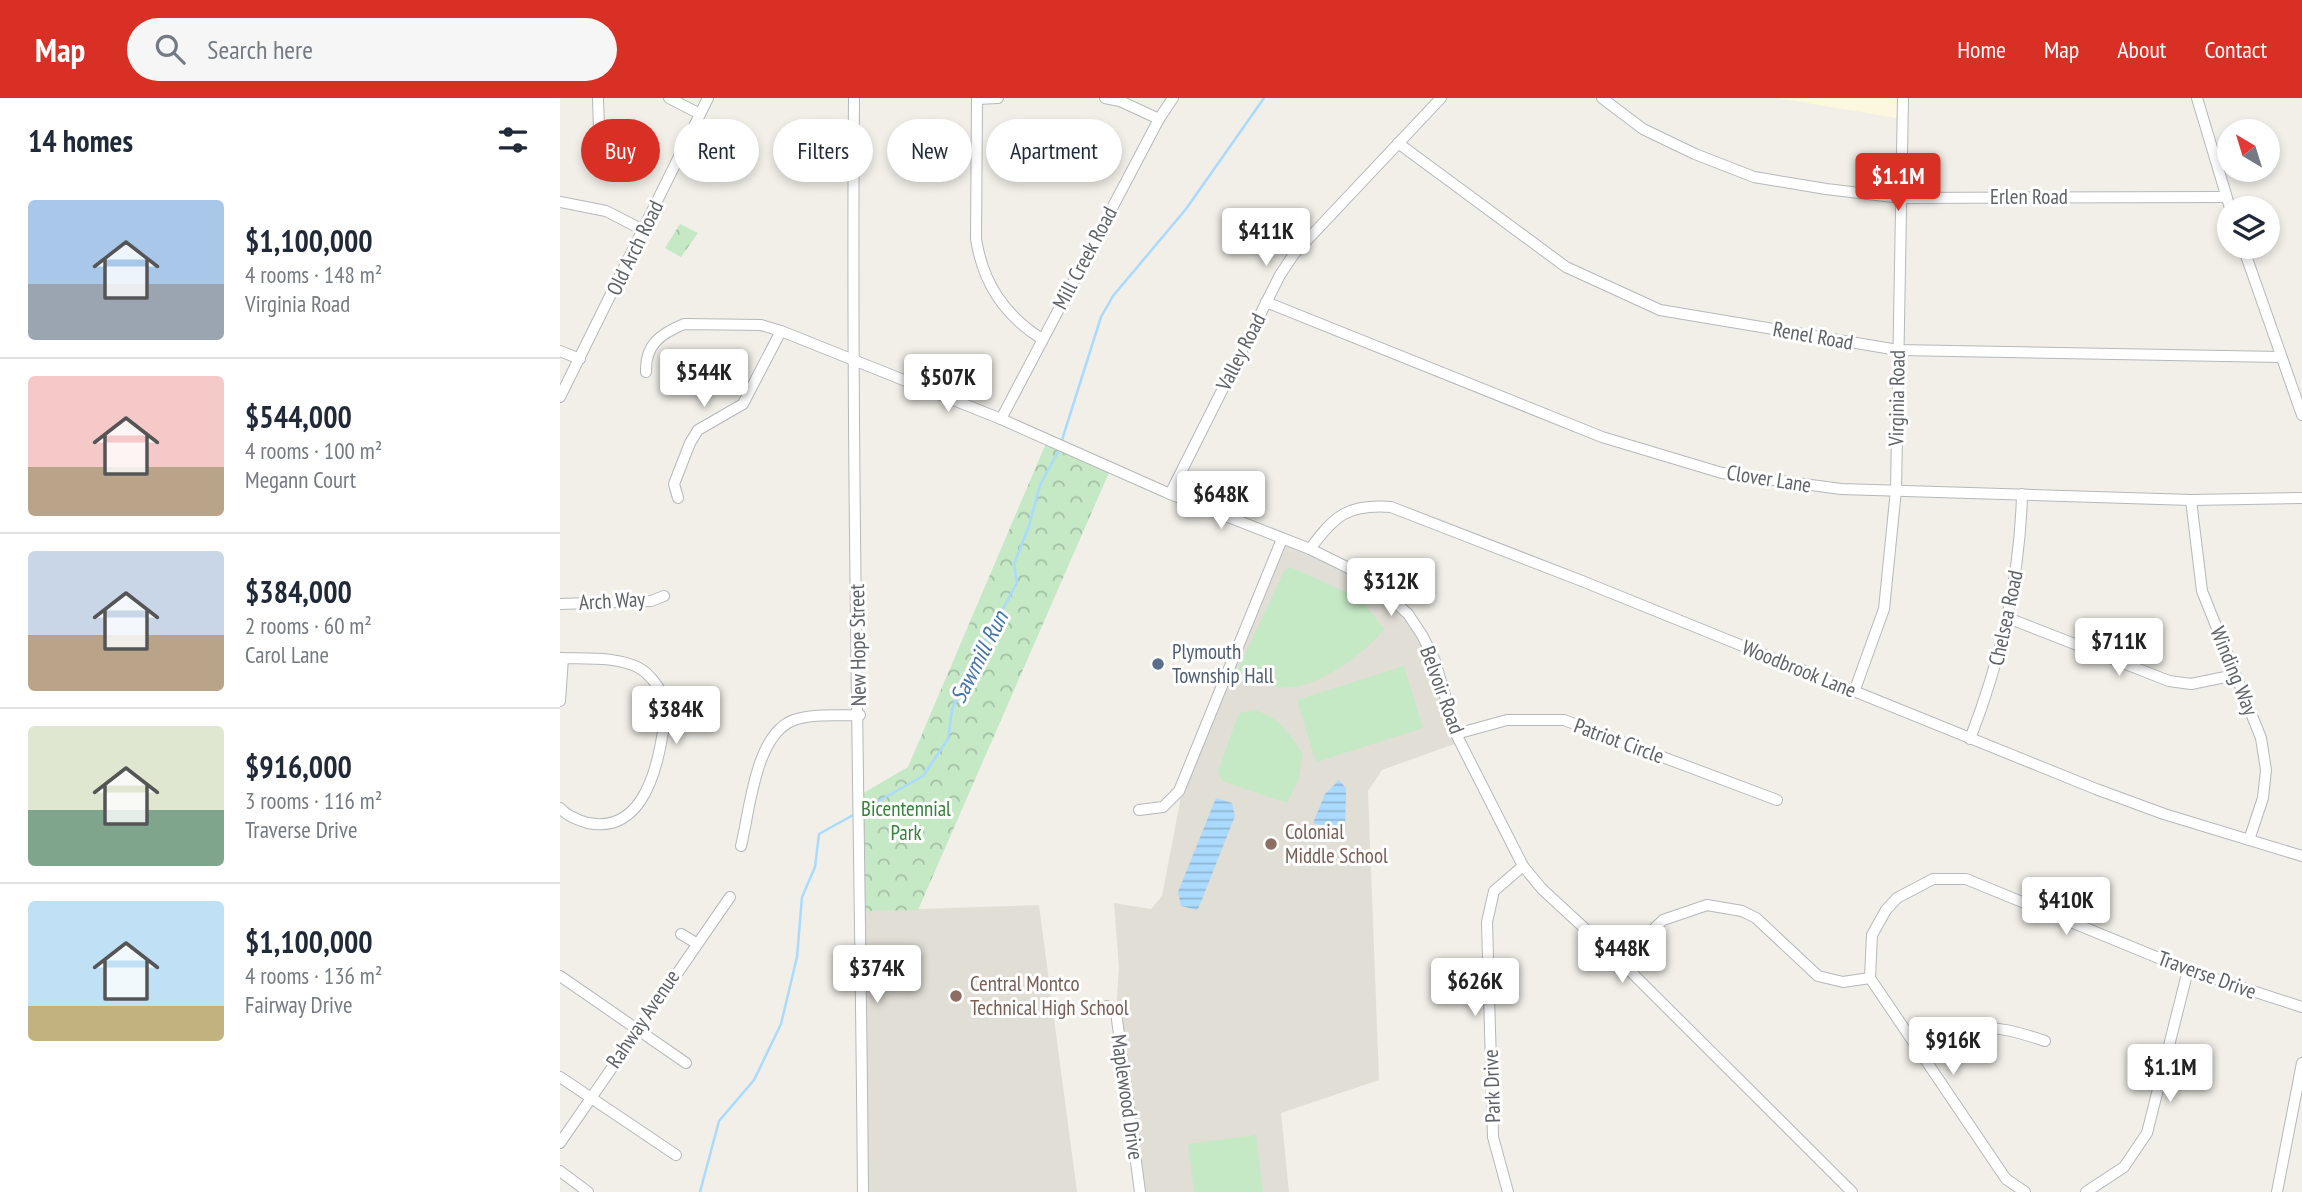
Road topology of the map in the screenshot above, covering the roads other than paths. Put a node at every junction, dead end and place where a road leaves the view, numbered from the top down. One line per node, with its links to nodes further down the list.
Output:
1 (598, 98): 14 (street)
2 (669, 98): 13 (street)
3 (708, 98): 13 (street, Old Arch Road)
4 (854, 98): 30 (street, New Hope Street)
5 (998, 98): 12 (street)
6 (1105, 98): 15 (street)
7 (1172, 98): 15 (street, Mill Creek Road)
8 (1441, 98): 16 (street, Valley Road)
9 (1602, 98): 19 (street, Erlen Road)
10 (1903, 98): 19 (street, Virginia Road)
11 (2197, 98): 17 (street)
12 (977, 99): 25 (street)
13 (700, 114): 21 (street, Old Arch Road)
14 (599, 119)
15 (1158, 119): 25 (street, Mill Creek Road)
16 (1398, 143): 23 (street, Valley Road); 26 (street, Renel Road)
17 (2226, 196)
18 (2217, 197): 19 (street, Erlen Road)
19 (1902, 198): 26 (street, Virginia Road)
20 (560, 202): 21 (street)
21 (643, 230): 29 (street, Old Arch Road)
22 (2247, 259): 28 (street)
23 (1266, 302): 35 (street, Clover Lane); 36 (street, Valley Road)
24 (781, 331): 30 (street, Belvoir Road); 31 (street, Belvoir Road); 38 (street)
25 (1042, 339): 34 (street, Mill Creek Road)
26 (1898, 350): 28 (street, Renel Road); 35 (street, Virginia Road)
27 (560, 351): 29 (street)
28 (2279, 357): 33 (street)
29 (580, 359): 32 (street, Old Arch Road)
30 (852, 360): 34 (street, Belvoir Road); 50 (street, New Hope Street)
31 (646, 372)
32 (560, 397)
33 (2302, 415)
34 (1000, 419): 36 (street, Belvoir Road)
35 (1896, 490): 37 (street, Clover Lane); 48 (street, Virginia Road)
36 (1170, 494): 41 (street, Belvoir Road)
37 (2022, 494): 40 (street, Clover Lane); 45 (street, Chelsea Road)
38 (678, 498)
39 (2302, 498): 40 (street, Clover Lane)
40 (2191, 500): 47 (street, Winding Way)
41 (1282, 539): 42 (street, Belvoir Road); 55 (street)
42 (1310, 549): 48 (street, Woodbrook Lane); 51 (street, Belvoir Road)
43 (664, 596): 44 (street, Arch Way)
44 (560, 604)
45 (2008, 618): 47 (street); 52 (street, Chelsea Road)
46 (561, 658): 49 (street); 54 (street)
47 (2235, 675): 56 (street, Winding Way)
48 (1854, 692): 52 (street, Woodbrook Lane)
49 (560, 701)
50 (860, 715): 57 (street); 80 (street, New Hope Street)
51 (1456, 734): 53 (street, Patriot Circle); 59 (street, Belvoir Road)
52 (1970, 738): 56 (street, Woodbrook Lane)
53 (1777, 800)
54 (560, 808)
55 (1139, 810)
56 (2249, 840): 58 (street, Woodbrook Lane)
57 (741, 846)
58 (2302, 856)
59 (1523, 866): 63 (street, Belvoir Road); 82 (street, Park Drive)
60 (730, 897): 62 (street, Rahway Avenue)
61 (681, 934): 62 (street)
62 (696, 943): 69 (street, Rahway Avenue)
63 (1620, 961): 66 (street); 83 (street, Belvoir Road)
64 (2189, 970): 66 (street, Traverse Drive); 68 (street, Traverse Drive); 85 (street)
65 (560, 976): 69 (street)
66 (1870, 978): 71 (street)
67 (1107, 1006): 81 (street, Maplewood Drive)
68 (2302, 1007)
69 (636, 1029): 72 (street); 75 (street, Rahway Avenue)
70 (2045, 1041): 71 (street)
71 (1918, 1053): 84 (street)
72 (686, 1063)
73 (2302, 1063): 86 (street)
74 (560, 1077): 75 (street)
75 (590, 1097): 76 (street, Rahway Avenue); 77 (street)
76 (560, 1143)
77 (676, 1155)
78 (560, 1171): 79 (street)
79 (588, 1192)
80 (863, 1192)
81 (1140, 1192)
82 (1508, 1192)
83 (1852, 1192)
84 (2025, 1192)
85 (2086, 1192)
86 (2277, 1192)

